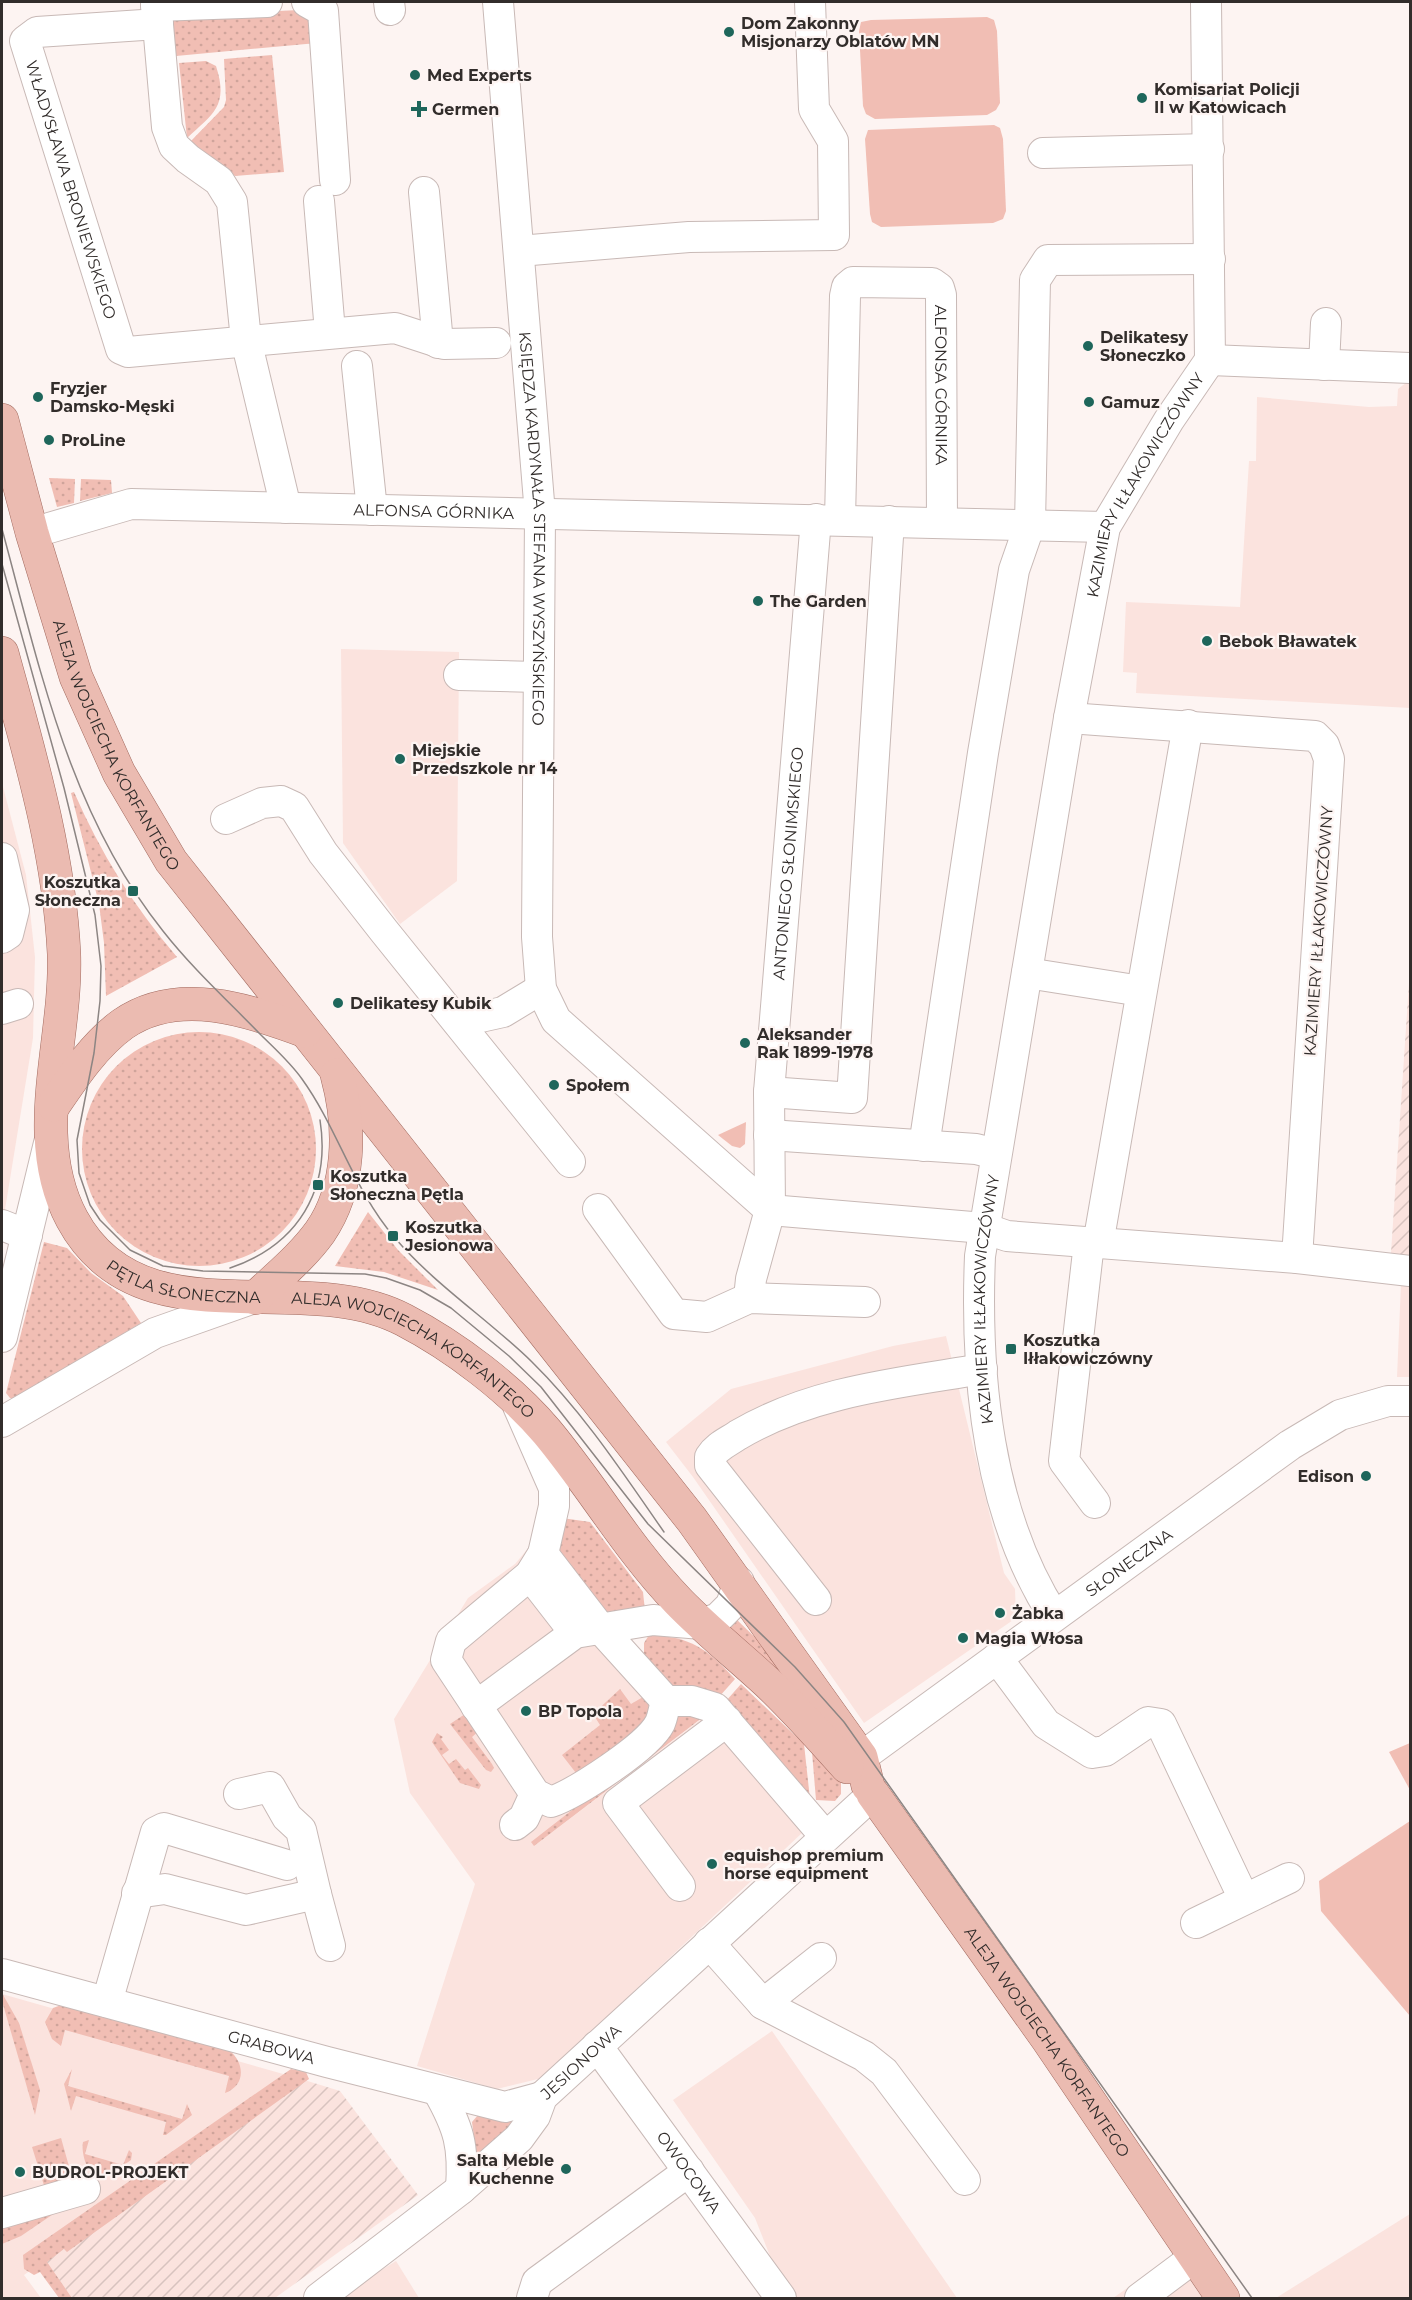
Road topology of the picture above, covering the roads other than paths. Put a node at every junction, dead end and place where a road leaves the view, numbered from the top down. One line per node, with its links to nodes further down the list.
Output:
1 (267, 2): 6 (street, WŁADYSŁAWA BRONIEWSKIEGO)
2 (307, 2): 13 (street)
3 (498, 2): 10 (street, KSIĘDZA KARDYNAŁA STEFANA WYSZYŃSKIEGO)
4 (810, 2): 10 (street)
5 (1206, 2): 7 (street, KAZIMIERY IŁŁAKOWICZÓWNY)
6 (157, 10): 14 (street); 14 (street, WŁADYSŁAWA BRONIEWSKIEGO)
7 (1209, 149): 8 (street); 11 (street, KAZIMIERY IŁŁAKOWICZÓWNY)
8 (1043, 153)
9 (424, 192): 15 (street)
10 (519, 252): 24 (street, KSIĘDZA KARDYNAŁA STEFANA WYSZYŃSKIEGO)
11 (1210, 259): 17 (street, KAZIMIERY IŁŁAKOWICZÓWNY); 28 (street)
12 (1326, 323): 18 (street)
13 (330, 332): 14 (street, WŁADYSŁAWA BRONIEWSKIEGO); 15 (street, WŁADYSŁAWA BRONIEWSKIEGO)
14 (246, 340): 22 (street)
15 (438, 343): 16 (street, WŁADYSŁAWA BRONIEWSKIEGO)
16 (496, 343)
17 (1210, 360): 18 (street); 29 (street, KAZIMIERY IŁŁAKOWICZÓWNY)
18 (1324, 365): 20 (street)
19 (357, 366): 23 (street)
20 (1410, 368)
21 (2, 420): 30 (main road, ALEJA WOJCIECHA KORFANTEGO)
22 (286, 508): 23 (street, ALFONSA GÓRNIKA); 30 (street, ALFONSA GÓRNIKA)
23 (372, 510): 24 (street, ALFONSA GÓRNIKA)
24 (540, 514): 25 (street, ALFONSA GÓRNIKA); 33 (street, KSIĘDZA KARDYNAŁA STEFANA WYSZYŃSKIEGO)
25 (828, 519): 26 (street, ALFONSA GÓRNIKA); 27 (street, ALFONSA GÓRNIKA); 45 (street, ANTONIEGO SŁONIMSKIEGO)
26 (890, 521): 27 (street, ALFONSA GÓRNIKA); 45 (street)
27 (942, 523): 28 (street, ALFONSA GÓRNIKA)
28 (1030, 524): 29 (street, ALFONSA GÓRNIKA); 49 (street)
29 (1105, 527): 34 (street, KAZIMIERY IŁŁAKOWICZÓWNY)
30 (32, 533): 43 (main road, ALEJA WOJCIECHA KORFANTEGO)
31 (2, 653): 46 (main road)
32 (459, 675): 33 (street)
33 (537, 677): 40 (street, KSIĘDZA KARDYNAŁA STEFANA WYSZYŃSKIEGO)
34 (1069, 718): 35 (street, KAZIMIERY IŁŁAKOWICZÓWNY); 39 (street, KAZIMIERY IŁŁAKOWICZÓWNY)
35 (1188, 725): 41 (street); 57 (street, KAZIMIERY IŁŁAKOWICZÓWNY)
36 (226, 819): 42 (street)
37 (2, 858): 38 (street)
38 (2, 938)
39 (1027, 972): 41 (street); 50 (street, KAZIMIERY IŁŁAKOWICZÓWNY)
40 (541, 989): 42 (street); 53 (street, KSIĘDZA KARDYNAŁA STEFANA WYSZYŃSKIEGO)
41 (1141, 990): 56 (street)
42 (458, 1022): 51 (street)
43 (307, 1031): 44 (main road, PĘTLA SŁONECZNA); 46 (main road, PĘTLA SŁONECZNA)
44 (335, 1067): 59 (main road, PĘTLA SŁONECZNA); 69 (main road, ALEJA WOJCIECHA KORFANTEGO)
45 (769, 1092): 47 (street, ANTONIEGO SŁONIMSKIEGO)
46 (52, 1108): 48 (main road, PĘTLA SŁONECZNA)
47 (769, 1135): 49 (street); 53 (street, ANTONIEGO SŁONIMSKIEGO)
48 (49, 1143): 55 (street); 59 (main road, PĘTLA SŁONECZNA)
49 (924, 1146): 50 (street)
50 (996, 1154): 54 (street, KAZIMIERY IŁŁAKOWICZÓWNY)
51 (570, 1162)
52 (598, 1209): 60 (street)
53 (770, 1210): 54 (street); 60 (street, ANTONIEGO SŁONIMSKIEGO)
54 (984, 1228): 56 (street); 63 (street, KAZIMIERY IŁŁAKOWICZÓWNY)
55 (14, 1230): 62 (street)
56 (1093, 1244): 57 (street); 67 (street)
57 (1297, 1258): 58 (street)
58 (1410, 1271)
59 (255, 1298): 65 (main road, ALEJA WOJCIECHA KORFANTEGO); 66 (street, ALEJA WOJCIECHA KORFANTEGO)
60 (749, 1298): 61 (street)
61 (865, 1302)
62 (2, 1337)
63 (982, 1369): 70 (street); 71 (street, KAZIMIERY IŁŁAKOWICZÓWNY)
64 (1410, 1401): 71 (street, SŁONECZNA)
65 (517, 1403): 68 (street); 72 (main road, ALEJA WOJCIECHA KORFANTEGO)
66 (6, 1416)
67 (1095, 1503)
68 (537, 1565): 73 (street); 76 (street)
69 (738, 1582): 72 (street); 78 (main road, ALEJA WOJCIECHA KORFANTEGO)
70 (816, 1600)
71 (1054, 1616): 74 (street, SŁONECZNA)
72 (702, 1624): 73 (street); 78 (main road, ALEJA WOJCIECHA KORFANTEGO)
73 (588, 1630): 75 (street); 76 (street)
74 (997, 1658): 78 (street, SŁONECZNA); 88 (street)
75 (666, 1701): 77 (street); 80 (street)
76 (476, 1706): 80 (street)
77 (727, 1720): 82 (street); 85 (street)
78 (867, 1779): 82 (street, JESIONOWA); 104 (main road, ALEJA WOJCIECHA KORFANTEGO)
79 (239, 1794): 87 (street)
80 (535, 1794): 81 (street)
81 (515, 1825)
82 (825, 1836): 90 (street, JESIONOWA)
83 (287, 1865): 86 (street)
84 (1289, 1878): 88 (street)
85 (680, 1886)
86 (137, 1893): 87 (street); 94 (street)
87 (316, 1894): 91 (street)
88 (1244, 1899): 89 (street)
89 (1196, 1923)
90 (709, 1943): 95 (street); 96 (street, JESIONOWA)
91 (330, 1946)
92 (821, 1958): 95 (street)
93 (2, 1974): 94 (street, GRABOWA)
94 (108, 2002): 97 (street, GRABOWA)
95 (763, 2004): 100 (street)
96 (597, 2046): 98 (street, JESIONOWA); 99 (street, OWOCOWA)
97 (438, 2091): 98 (street, GRABOWA); 102 (street)
98 (542, 2097): 102 (street, JESIONOWA)
99 (689, 2171): 106 (street); 107 (street, OWOCOWA)
100 (965, 2180)
101 (85, 2189): 103 (street)
102 (461, 2189): 105 (street, JESIONOWA)
103 (2, 2213)
104 (1195, 2257): 108 (street); 109 (main road, ALEJA WOJCIECHA KORFANTEGO)
105 (319, 2298)
106 (532, 2298)
107 (781, 2298)
108 (1140, 2298)
109 (1223, 2298)

